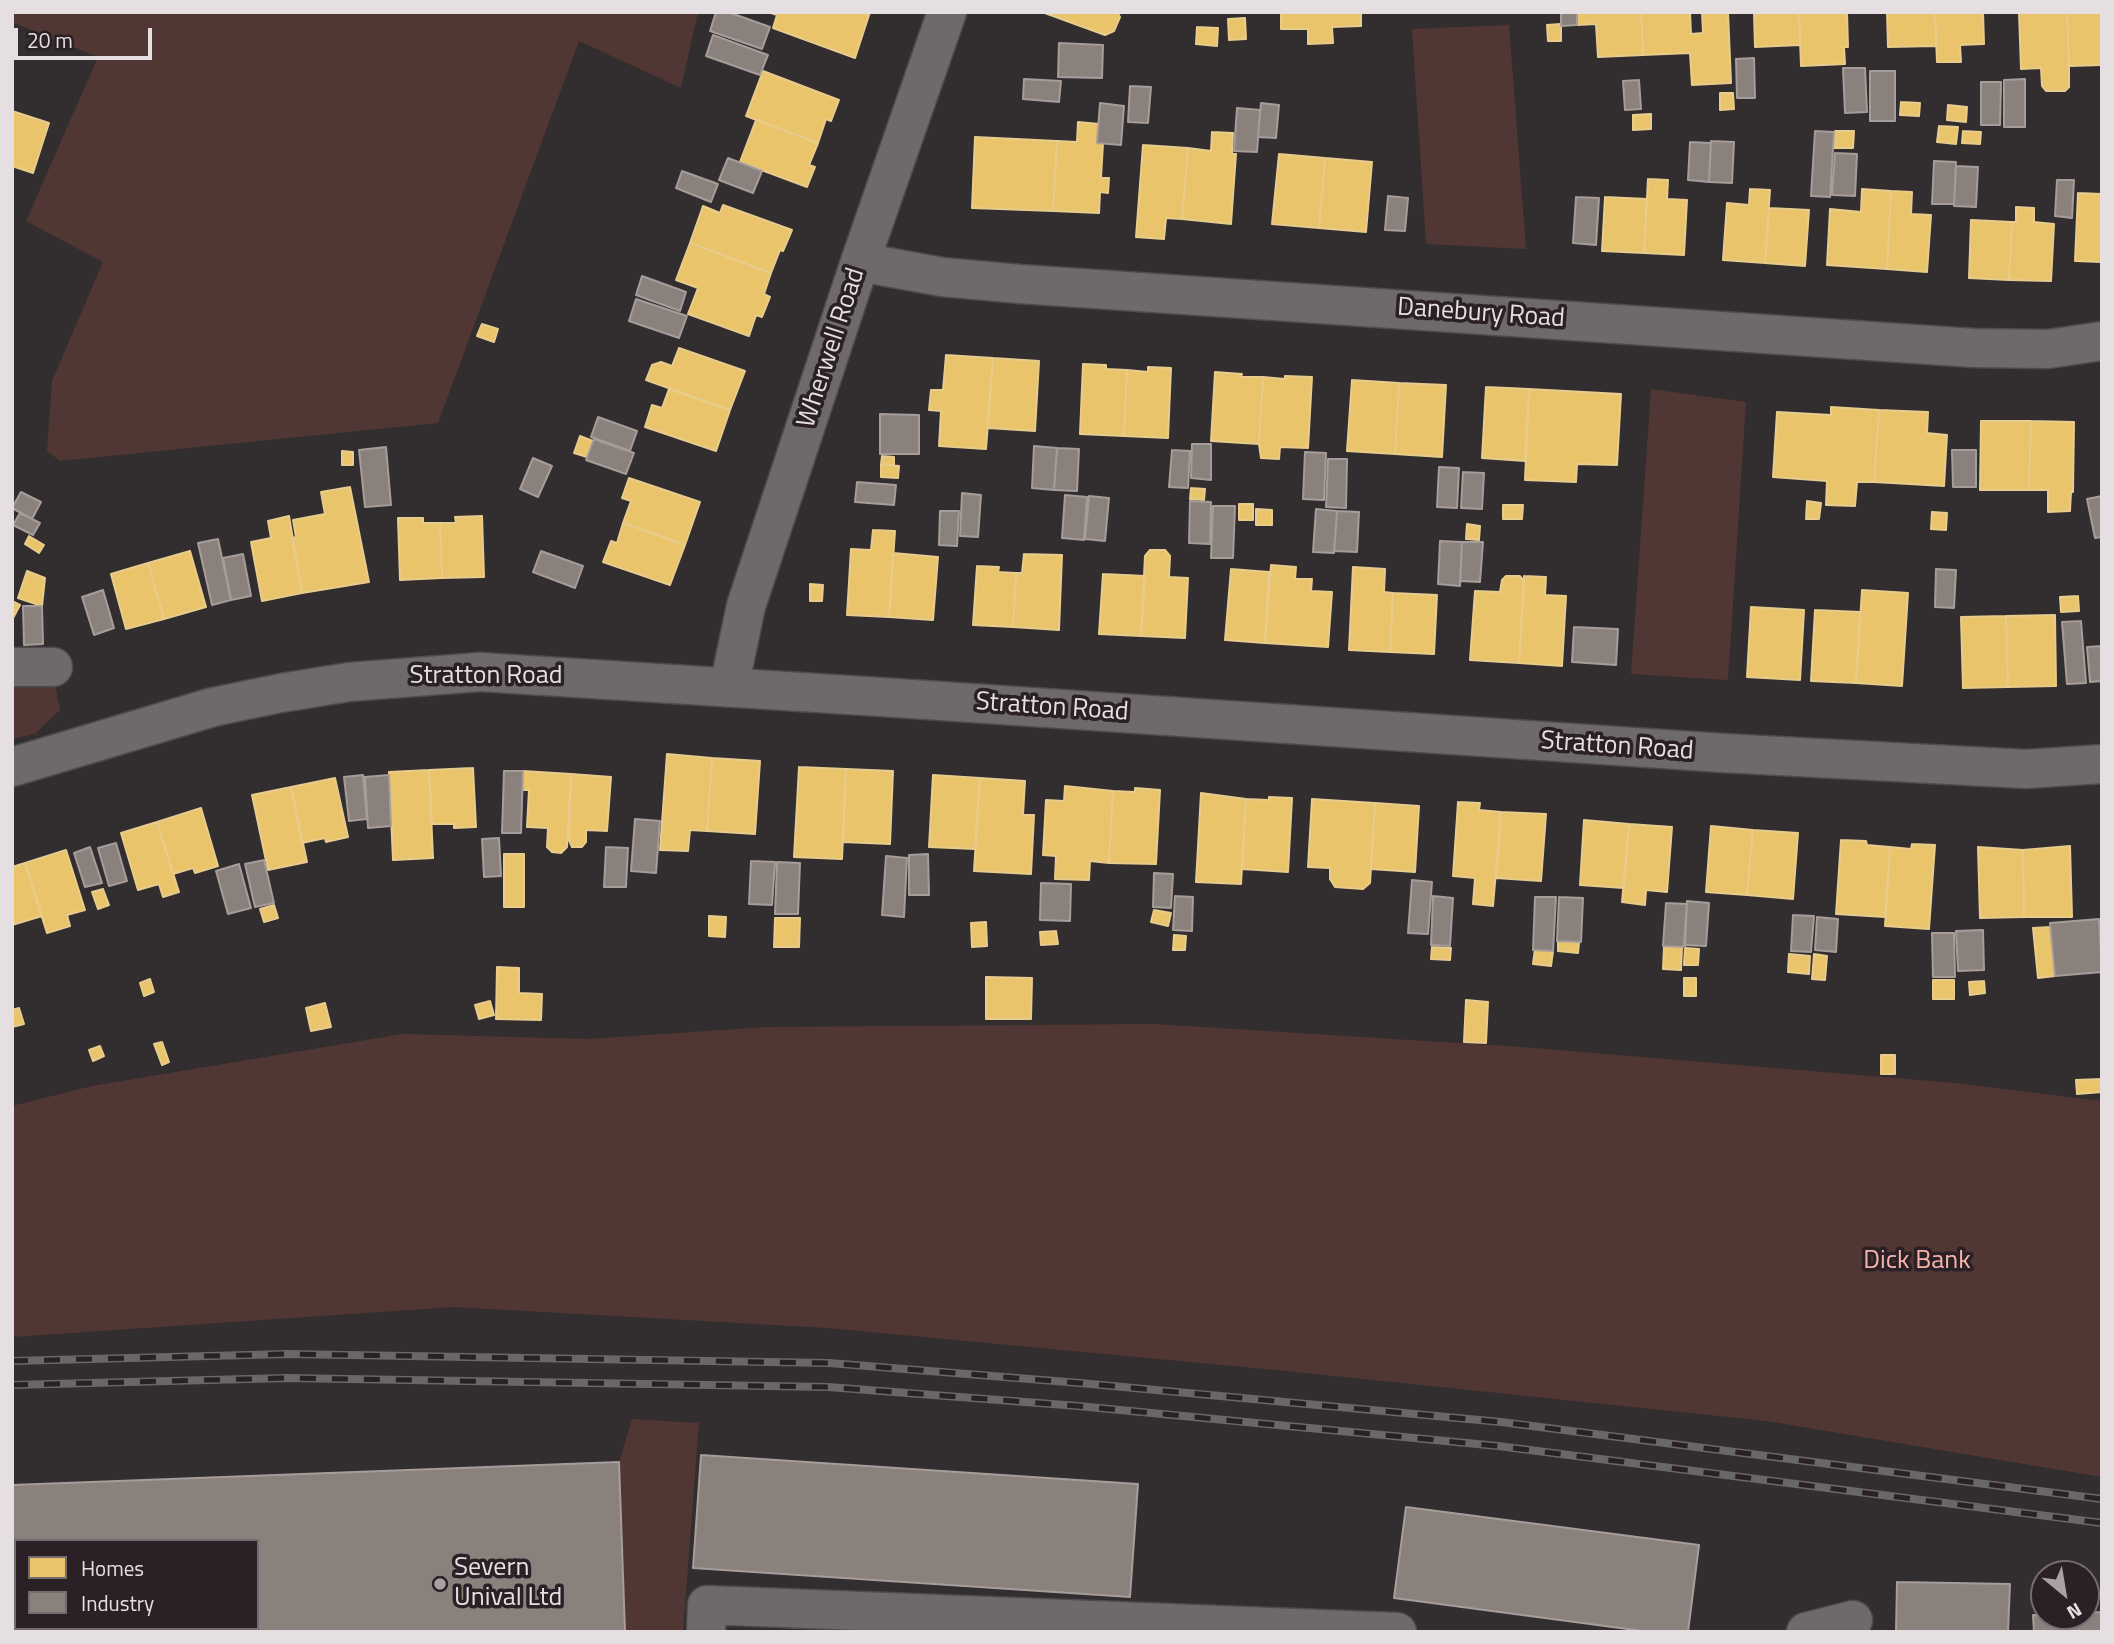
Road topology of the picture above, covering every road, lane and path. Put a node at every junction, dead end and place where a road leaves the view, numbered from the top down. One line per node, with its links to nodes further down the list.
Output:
1 (947, 12): 2 (street, Wherwell Road)
2 (860, 262): 3 (street, Danebury Road); 6 (street, Wherwell Road)
3 (2102, 341)
4 (12, 667): 5 (street)
5 (53, 667)
6 (729, 687): 7 (street, Stratton Road); 8 (street, Stratton Road)
7 (2102, 764)
8 (12, 767)
9 (1853, 1620): 12 (street)
10 (706, 1632): 11 (street)
11 (1397, 1632)
12 (1806, 1632)

